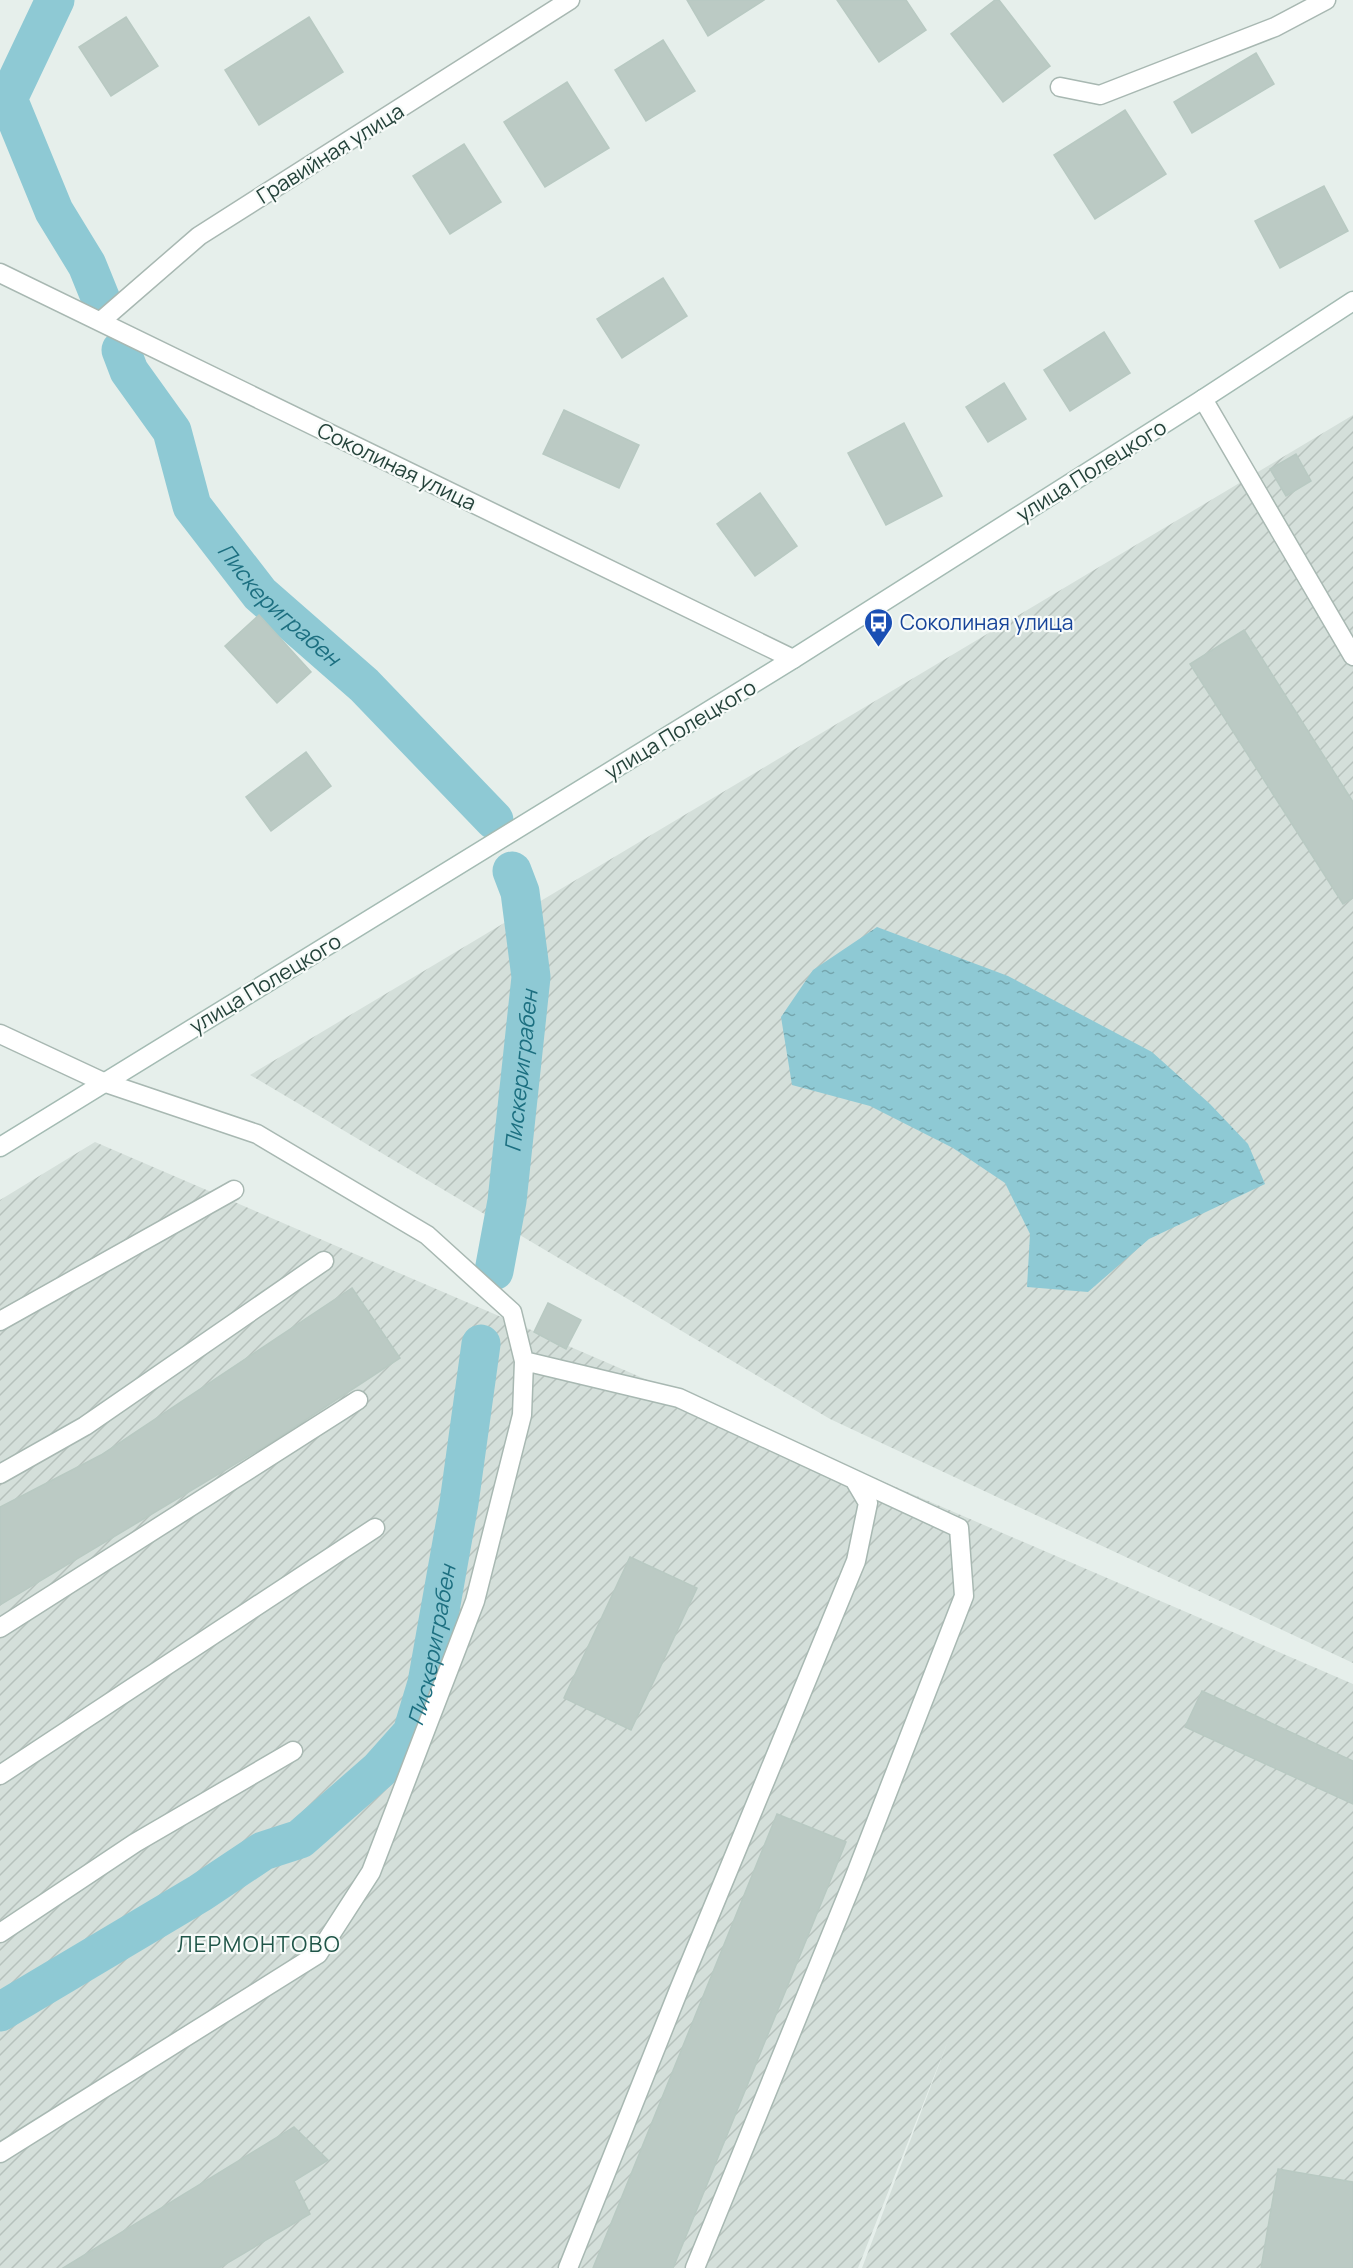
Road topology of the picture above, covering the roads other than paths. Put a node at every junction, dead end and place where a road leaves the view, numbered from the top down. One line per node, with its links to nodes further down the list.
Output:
1 (570, 0): 6 (street, Гравийная улица)
2 (1326, 0): 3 (street)
3 (1060, 87)
4 (0, 273): 6 (street, Соколиная улица)
5 (1353, 301): 7 (street, улица Полецкого)
6 (101, 321): 9 (street, Соколиная улица)
7 (1203, 399): 8 (street); 9 (street, улица Полецкого)
8 (1353, 656)
9 (793, 659): 11 (street, улица Полецкого)
10 (0, 1034): 11 (street)
11 (103, 1082): 12 (street, улица Полецкого); 16 (street)
12 (0, 1147)
13 (234, 1190): 15 (street)
14 (324, 1261): 18 (street)
15 (0, 1321)
16 (524, 1361): 19 (street); 25 (street)
17 (358, 1400): 21 (street)
18 (0, 1474)
19 (855, 1481): 26 (street); 27 (street)
20 (375, 1528): 23 (street)
21 (0, 1628)
22 (293, 1752): 24 (street)
23 (0, 1775)
24 (0, 1932)
25 (0, 2153)
26 (568, 2268)
27 (694, 2268)

